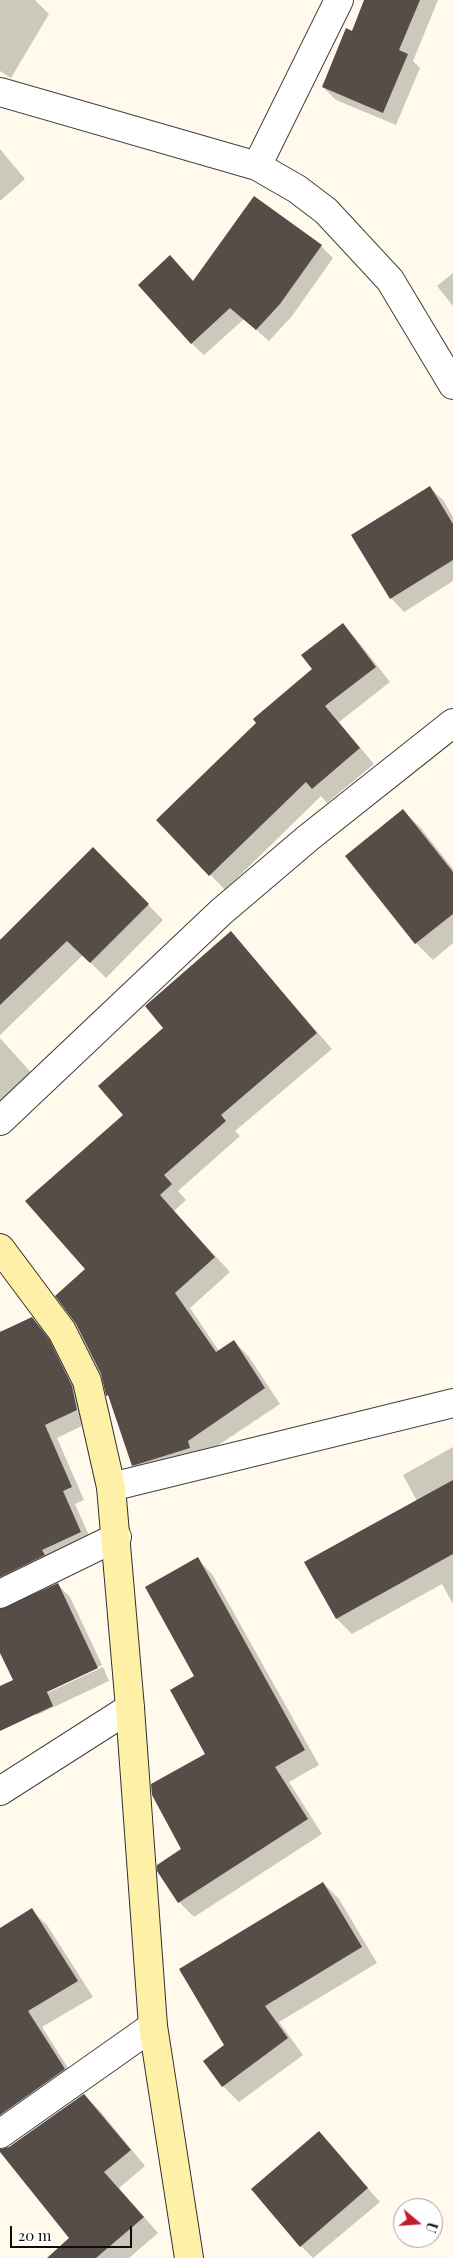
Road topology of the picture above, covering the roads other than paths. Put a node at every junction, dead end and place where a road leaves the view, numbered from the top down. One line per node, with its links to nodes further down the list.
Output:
1 (339, 0): 3 (street)
2 (0, 92): 3 (street)
3 (257, 166): 4 (street)
4 (453, 385)
5 (453, 723): 6 (street)
6 (0, 1120)
7 (0, 1248): 9 (street)
8 (453, 1403): 9 (street)
9 (111, 1487): 10 (street)
10 (117, 1537): 11 (street); 12 (street)
11 (0, 1594)
12 (130, 1708): 13 (street); 14 (street)
13 (0, 1790)
14 (153, 2026): 15 (street); 16 (street)
15 (0, 2134)
16 (189, 2258)

